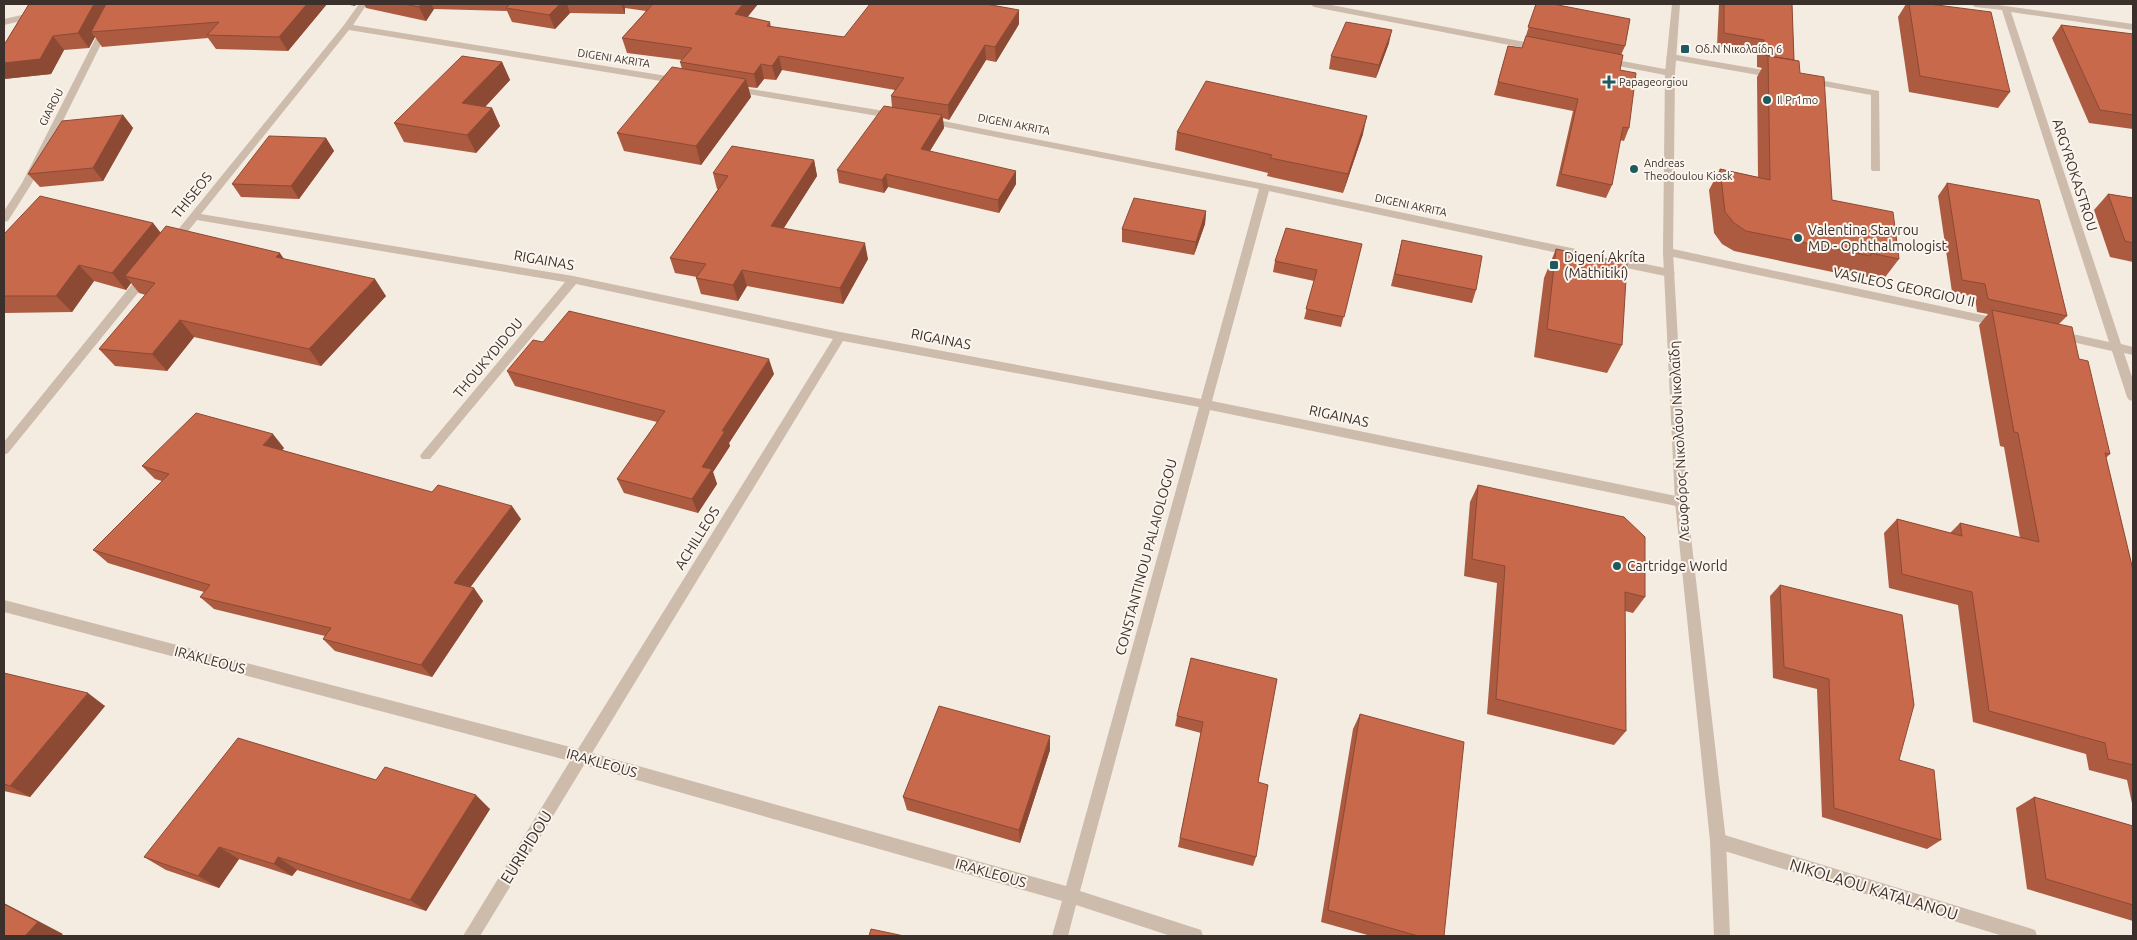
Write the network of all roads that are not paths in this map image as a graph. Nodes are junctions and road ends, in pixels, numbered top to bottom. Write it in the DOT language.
graph roads {
  1 [pos="117,4"];
  2 [pos="363,4"];
  3 [pos="1314,4"];
  4 [pos="1676,4"];
  5 [pos="1975,4"];
  6 [pos="2006,10"];
  7 [pos="43,13"];
  8 [pos="4,22"];
  9 [pos="347,28"];
  10 [pos="2133,28"];
  11 [pos="1555,51"];
  12 [pos="1671,57"];
  13 [pos="1593,58"];
  14 [pos="1670,73"];
  15 [pos="691,83"];
  16 [pos="721,88"];
  17 [pos="1876,169"];
  18 [pos="1265,187"];
  19 [pos="194,216"];
  20 [pos="4,219"];
  21 [pos="1668,252"];
  22 [pos="163,254"];
  23 [pos="1583,255"];
  24 [pos="1602,259"];
  25 [pos="151,269"];
  26 [pos="1670,273"];
  27 [pos="573,280"];
  28 [pos="2010,325"];
  29 [pos="2050,333"];
  30 [pos="840,336"];
  31 [pos="2118,348"];
  32 [pos="2133,352"];
  33 [pos="2133,397"];
  34 [pos="1204,404"];
  35 [pos="4,450"];
  36 [pos="426,456"];
  37 [pos="1681,502"];
  38 [pos="4,606"];
  39 [pos="581,757"];
  40 [pos="1718,841"];
  41 [pos="1069,896"];
  42 [pos="471,936"];
  43 [pos="1060,936"];
  44 [pos="1195,936"];
  45 [pos="1722,936"];
  46 [pos="2029,936"];
  1 -- 20 [label="street, GIAROU"];
  2 -- 9 [label="street, THISEOS"];
  3 -- 11 [label="street"];
  4 -- 12 [label="street, Λεωφόρος Νικολάου Νικολαΐδη"];
  5 -- 6 [label="street"];
  6 -- 10 [label="street"];
  6 -- 31 [label="street, ARGYROKASTROU"];
  7 -- 8 [label="street"];
  9 -- 15 [label="street, DIGENI AKRITA"];
  9 -- 19 [label="street, THISEOS"];
  12 -- 14 [label="street, Λεωφόρος Νικολάου Νικολαΐδη"];
  12 -- 17 [label="street"];
  13 -- 14 [label="street"];
  14 -- 21 [label="street, Λεωφόρος Νικολάου Νικολαΐδη"];
  16 -- 18 [label="street, DIGENI AKRITA"];
  18 -- 23 [label="street, DIGENI AKRITA"];
  18 -- 34 [label="street, CONSTANTINOU PALAIOLOGOU"];
  19 -- 22 [label="street, THISEOS"];
  19 -- 27 [label="street, RIGAINAS"];
  21 -- 26 [label="street, Λεωφόρος Νικολάου Νικολαΐδη"];
  21 -- 28 [label="street, VASILEOS GEORGIOU II"];
  24 -- 26 [label="street"];
  25 -- 35 [label="street"];
  26 -- 37 [label="street, Λεωφόρος Νικολάου Νικολαΐδη"];
  27 -- 30 [label="street, RIGAINAS"];
  27 -- 36 [label="street, THOUKYDIDOU"];
  29 -- 31 [label="street"];
  30 -- 34 [label="street, RIGAINAS"];
  30 -- 39 [label="street, ACHILLEOS"];
  31 -- 32 [label="street"];
  31 -- 33 [label="street, ARGYROKASTROU"];
  34 -- 37 [label="street, RIGAINAS"];
  34 -- 41 [label="street, CONSTANTINOU PALAIOLOGOU"];
  37 -- 40 [label="street, Λεωφόρος Νικολάου Νικολαΐδη"];
  38 -- 39 [label="street, IRAKLEOUS"];
  39 -- 41 [label="street, IRAKLEOUS"];
  39 -- 42 [label="street, EURIPIDOU"];
  40 -- 45 [label="street, Λεωφόρος Νικολάου Νικολαΐδη"];
  40 -- 46 [label="street, NIKOLAOU KATALANOU"];
  41 -- 43 [label="street, CONSTANTINOU PALAIOLOGOU"];
  41 -- 44 [label="street, IRAKLEOUS"];
}
